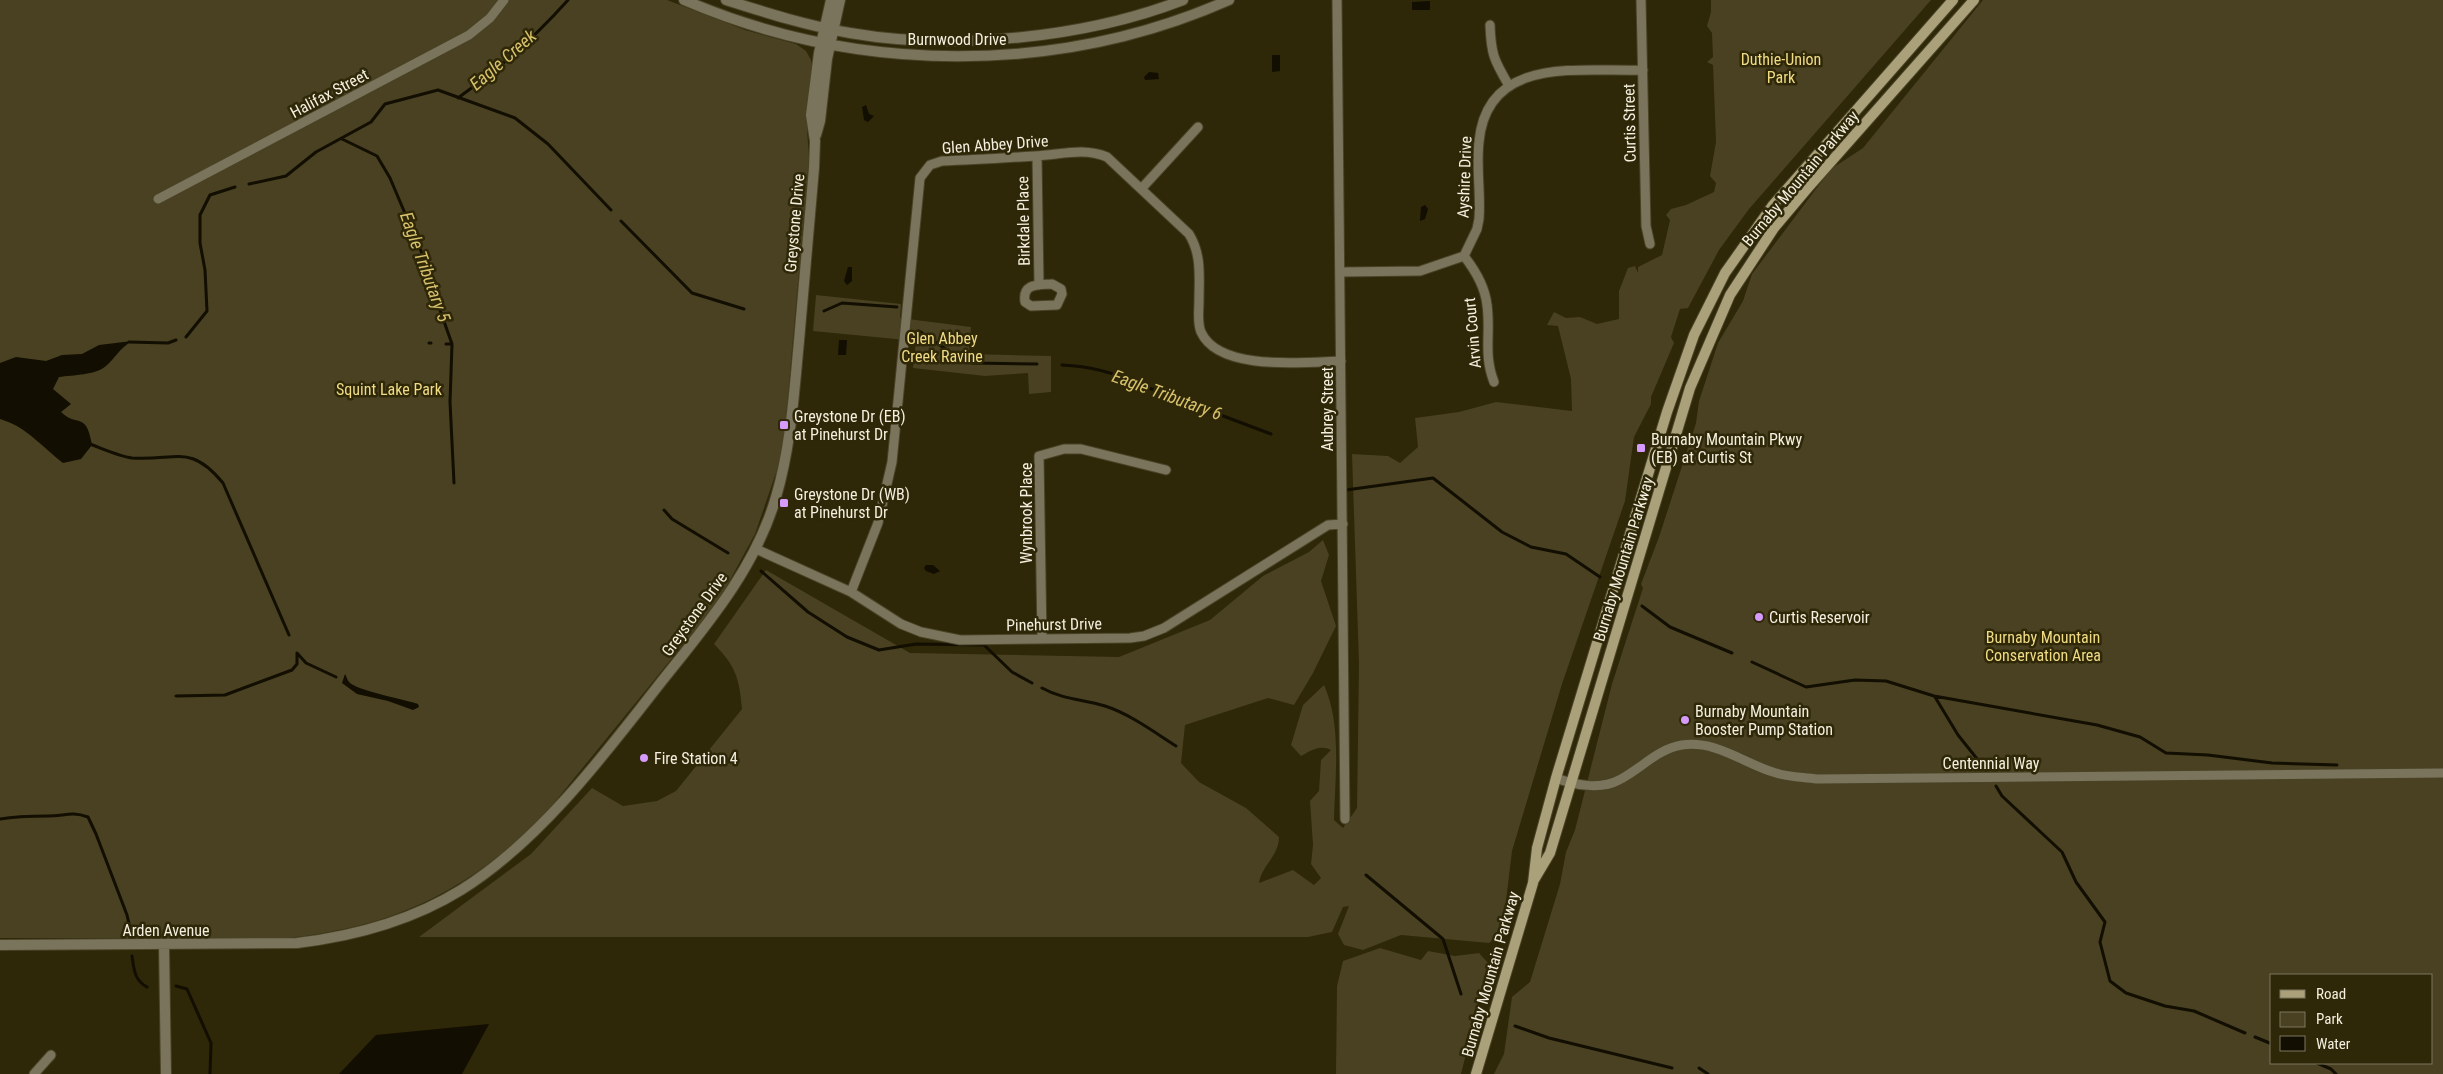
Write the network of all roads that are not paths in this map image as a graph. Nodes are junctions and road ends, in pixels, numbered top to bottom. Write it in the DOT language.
graph roads {
  1 [pos="504,0"];
  2 [pos="684,0"];
  3 [pos="726,0"];
  4 [pos="831,0"];
  5 [pos="840,0"];
  6 [pos="1183,0"];
  7 [pos="1229,0"];
  8 [pos="1337,0"];
  9 [pos="1641,0"];
  10 [pos="1953,0"];
  11 [pos="1974,0"];
  12 [pos="1490,25"];
  13 [pos="829,29"];
  14 [pos="826,45"];
  15 [pos="1643,70"];
  16 [pos="1508,84"];
  17 [pos="1198,127"];
  18 [pos="1037,156"];
  19 [pos="1142,188"];
  20 [pos="158,200"];
  21 [pos="1650,244"];
  22 [pos="1464,256"];
  23 [pos="1340,272"];
  24 [pos="1039,285"];
  25 [pos="1341,360"];
  26 [pos="1494,382"];
  27 [pos="1166,470"];
  28 [pos="1343,524"];
  29 [pos="756,549"];
  30 [pos="851,592"];
  31 [pos="1042,639"];
  32 [pos="2443,773"];
  33 [pos="1556,778"];
  34 [pos="1571,782"];
  35 [pos="1345,819"];
  36 [pos="1533,883"];
  37 [pos="332,939"];
  38 [pos="0,945"];
  39 [pos="164,945"];
  40 [pos="51,1055"];
  41 [pos="34,1074"];
  42 [pos="166,1074"];
  43 [pos="1476,1074"];
  1 -- 20 [label="street, Halifax Street"];
  2 -- 14 [label="street, Burnwood Drive"];
  3 -- 13 [label="street, Burnwood Drive"];
  4 -- 13 [label="street, Greystone Drive"];
  5 -- 13 [label="street, Greystone Drive"];
  6 -- 13 [label="street, Burnwood Drive"];
  7 -- 14 [label="street, Burnwood Drive"];
  8 -- 23 [label="street, Aubrey Street"];
  9 -- 15 [label="street, Curtis Street"];
  10 -- 33 [label="main road, Burnaby Mountain Parkway"];
  11 -- 34 [label="main road, Burnaby Mountain Parkway"];
  12 -- 16 [label="street"];
  13 -- 14 [label="street, Greystone Drive"];
  14 -- 29 [label="street, Greystone Drive"];
  15 -- 16 [label="street"];
  15 -- 21 [label="street, Curtis Street"];
  16 -- 22 [label="street, Ayshire Drive"];
  17 -- 19 [label="street"];
  18 -- 19 [label="street, Glen Abbey Drive"];
  18 -- 24 [label="street, Birkdale Place"];
  18 -- 30 [label="street, Glen Abbey Drive"];
  19 -- 25 [label="street, Glen Abbey Drive"];
  22 -- 23 [label="street"];
  22 -- 26 [label="street, Arvin Court"];
  23 -- 25 [label="street, Aubrey Street"];
  25 -- 28 [label="street, Aubrey Street"];
  27 -- 31 [label="street, Wynbrook Place"];
  28 -- 31 [label="street, Pinehurst Drive"];
  28 -- 35 [label="street, Aubrey Street"];
  29 -- 30 [label="street, Pinehurst Drive"];
  29 -- 37 [label="street, Greystone Drive"];
  30 -- 31 [label="street, Pinehurst Drive"];
  32 -- 34 [label="street, Centennial Way"];
  33 -- 34 [label="street, Centennial Way"];
  33 -- 36 [label="main road, Burnaby Mountain Parkway"];
  34 -- 36 [label="main road, Burnaby Mountain Parkway"];
  36 -- 43 [label="main road, Burnaby Mountain Parkway"];
  37 -- 39 [label="street, Arden Avenue"];
  38 -- 39 [label="street, Arden Avenue"];
  39 -- 42 [label="street"];
  40 -- 41 [label="street"];
}
